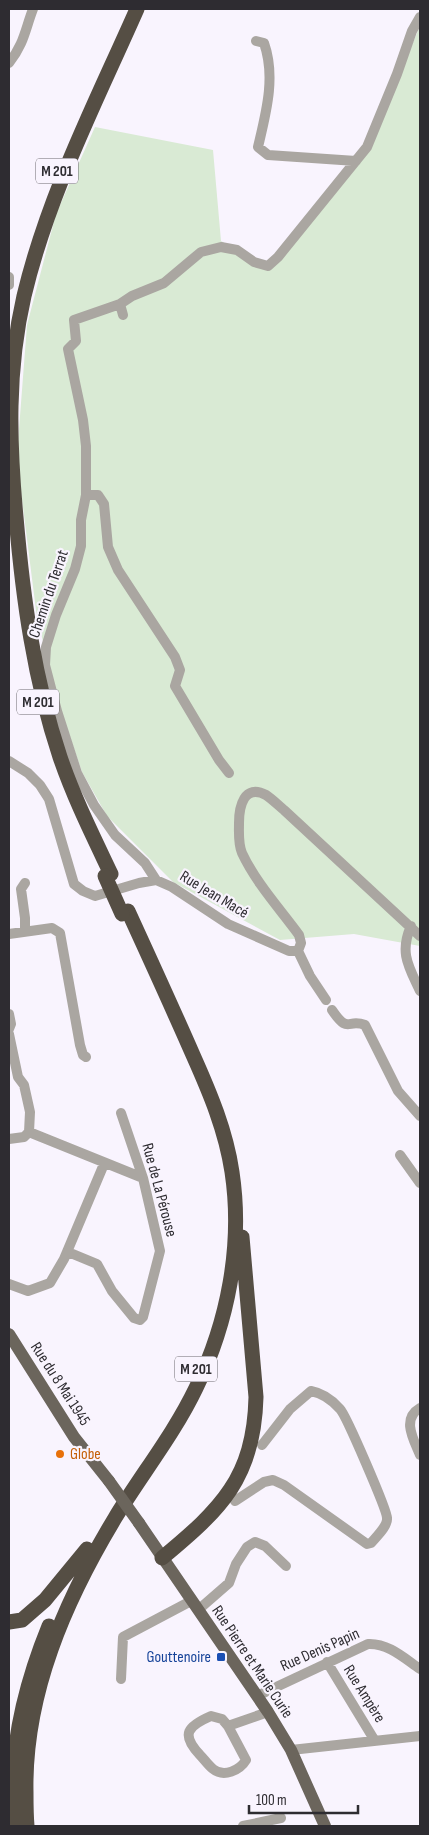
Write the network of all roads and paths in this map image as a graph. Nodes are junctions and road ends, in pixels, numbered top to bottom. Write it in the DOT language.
graph roads {
  1 [pos="33,9"];
  2 [pos="127,9"];
  3 [pos="137,9"];
  4 [pos="420,17"];
  5 [pos="256,41"];
  6 [pos="9,63"];
  7 [pos="356,162"];
  8 [pos="9,277"];
  9 [pos="9,285"];
  10 [pos="120,304"];
  11 [pos="123,315"];
  12 [pos="9,340"];
  13 [pos="86,495"];
  14 [pos="9,518"];
  15 [pos="9,761"];
  16 [pos="229,773"];
  17 [pos="108,875"];
  18 [pos="156,880"];
  19 [pos="25,883"];
  20 [pos="125,912"];
  21 [pos="411,926"];
  22 [pos="25,931"];
  23 [pos="9,934"];
  24 [pos="420,936"];
  25 [pos="298,950"];
  26 [pos="420,992"];
  27 [pos="326,1000"];
  28 [pos="332,1010"];
  29 [pos="9,1014"];
  30 [pos="9,1029"];
  31 [pos="9,1034"];
  32 [pos="86,1057"];
  33 [pos="121,1113"];
  34 [pos="420,1116"];
  35 [pos="30,1132"];
  36 [pos="9,1139"];
  37 [pos="400,1155"];
  38 [pos="104,1164"];
  39 [pos="232,1172"];
  40 [pos="143,1178"];
  41 [pos="420,1182"];
  42 [pos="68,1252"];
  43 [pos="9,1284"];
  44 [pos="9,1334"];
  45 [pos="420,1408"];
  46 [pos="262,1445"];
  47 [pos="420,1455"];
  48 [pos="235,1501"];
  49 [pos="139,1523"];
  50 [pos="87,1549"];
  51 [pos="162,1558"];
  52 [pos="286,1566"];
  53 [pos="194,1605"];
  54 [pos="9,1622"];
  55 [pos="326,1662"];
  56 [pos="420,1669"];
  57 [pos="121,1679"];
  58 [pos="257,1696"];
  59 [pos="268,1712"];
  60 [pos="228,1726"];
  61 [pos="420,1736"];
  62 [pos="375,1741"];
  63 [pos="290,1750"];
  64 [pos="280,1818"];
  65 [pos="14,1826"];
  66 [pos="28,1826"];
  67 [pos="243,1826"];
  68 [pos="325,1826"];
  1 -- 6 [label="street"];
  2 -- 12 [label="highway, M 201"];
  3 -- 17 [label="highway, M 201"];
  4 -- 7 [label="street"];
  5 -- 7 [label="street"];
  7 -- 10 [label="street"];
  8 -- 9 [label="street"];
  10 -- 11 [label="street"];
  10 -- 13 [label="street, Chemin du Terrat"];
  13 -- 16 [label="street"];
  13 -- 18 [label="street, Chemin du Terrat"];
  14 -- 17 [label="highway, M 201"];
  15 -- 18 [label="street, Rue Jean Macé"];
  17 -- 20 [label="highway, M 201, bridge"];
  18 -- 25 [label="street, Rue Jean Macé"];
  19 -- 22 [label="street"];
  20 -- 39 [label="highway, M 201"];
  20 -- 50 [label="highway, M 201"];
  21 -- 24 [label="street"];
  21 -- 25 [label="street, Rue Jean Macé"];
  21 -- 26 [label="street"];
  22 -- 23 [label="street"];
  22 -- 32 [label="street"];
  25 -- 27 [label="street"];
  28 -- 34 [label="street"];
  29 -- 30 [label="street"];
  31 -- 35 [label="street"];
  33 -- 40 [label="street, Rue de La Pérouse"];
  35 -- 36 [label="street"];
  35 -- 38 [label="street"];
  37 -- 41 [label="street"];
  38 -- 40 [label="street"];
  38 -- 42 [label="street"];
  39 -- 51 [label="highway"];
  39 -- 66 [label="highway, M 201"];
  40 -- 42 [label="street, Rue de La Pérouse"];
  42 -- 43 [label="street"];
  44 -- 49 [label="main road, Rue du 8 Mai 1945, bridge"];
  45 -- 47 [label="street"];
  46 -- 48 [label="street"];
  49 -- 51 [label="main road, Rue Pierre et Marie Curie"];
  50 -- 54 [label="highway"];
  50 -- 65 [label="highway, M 201"];
  51 -- 53 [label="main road, Rue Pierre et Marie Curie"];
  52 -- 53 [label="street"];
  53 -- 57 [label="street"];
  53 -- 58 [label="main road, Rue Pierre et Marie Curie"];
  55 -- 56 [label="street, Rue Denis Papin"];
  55 -- 58 [label="street, Rue Denis Papin"];
  55 -- 62 [label="street, Rue Ampère"];
  58 -- 59 [label="main road, Rue Pierre et Marie Curie"];
  59 -- 60 [label="street"];
  59 -- 63 [label="main road, Rue Pierre et Marie Curie"];
  60 -- 60 [label="street"];
  61 -- 62 [label="street"];
  62 -- 63 [label="street"];
  63 -- 68 [label="main road, Rue Pierre et Marie Curie"];
  64 -- 67 [label="street"];
}
